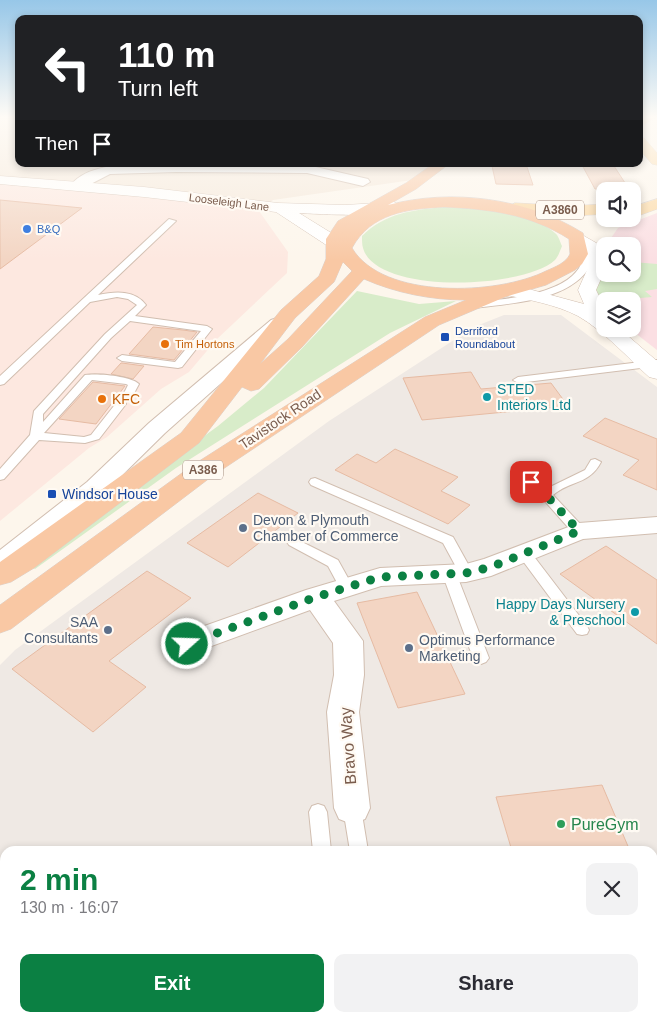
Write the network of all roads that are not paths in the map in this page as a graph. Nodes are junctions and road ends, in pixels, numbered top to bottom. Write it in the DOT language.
graph roads {
  1 [pos="159,167"];
  2 [pos="313,167"];
  3 [pos="438,167"];
  4 [pos="455,167"];
  5 [pos="0,180"];
  6 [pos="363,182"];
  7 [pos="78,185"];
  8 [pos="657,198"];
  9 [pos="641,203"];
  10 [pos="657,204"];
  11 [pos="394,207"];
  12 [pos="509,207"];
  13 [pos="278,208"];
  14 [pos="369,208"];
  15 [pos="596,209"];
  16 [pos="641,210"];
  17 [pos="172,221"];
  18 [pos="596,224"];
  19 [pos="577,237"];
  20 [pos="339,246"];
  21 [pos="362,271"];
  22 [pos="505,291"];
  23 [pos="533,296"];
  24 [pos="88,300"];
  25 [pos="465,307"];
  26 [pos="596,310"];
  27 [pos="288,314"];
  28 [pos="128,319"];
  29 [pos="596,320"];
  30 [pos="618,337"];
  31 [pos="122,358"];
  32 [pos="654,367"];
  33 [pos="518,380"];
  34 [pos="0,382"];
  35 [pos="213,410"];
  36 [pos="157,428"];
  37 [pos="36,436"];
  38 [pos="594,462"];
  39 [pos="0,476"];
  40 [pos="315,482"];
  41 [pos="531,482"];
  42 [pos="546,495"];
  43 [pos="657,524"];
  44 [pos="579,531"];
  45 [pos="294,542"];
  46 [pos="524,553"];
  47 [pos="85,558"];
  48 [pos="0,564"];
  49 [pos="458,573"];
  50 [pos="0,575"];
  51 [pos="346,587"];
  52 [pos="316,597"];
  53 [pos="0,609"];
  54 [pos="0,620"];
  55 [pos="582,630"];
  56 [pos="187,644"];
  57 [pos="481,658"];
  58 [pos="352,808"];
  59 [pos="318,812"];
  60 [pos="321,846"];
  61 [pos="358,846"];
  1 -- 7 [label="street"];
  2 -- 6 [label="street"];
  3 -- 14 [label="highway, A386"];
  4 -- 12 [label="highway"];
  5 -- 7 [label="street, Looseleigh Lane"];
  7 -- 13 [label="street, Looseleigh Lane"];
  8 -- 9 [label="main road"];
  10 -- 16 [label="main road"];
  11 -- 12 [label="highway"];
  11 -- 14 [label="street, Looseleigh Lane"];
  11 -- 20 [label="highway"];
  12 -- 15 [label="main road, A3860"];
  12 -- 19 [label="highway"];
  13 -- 14 [label="street, Looseleigh Lane"];
  13 -- 20 [label="street, Looseleigh Lane"];
  14 -- 20 [label="highway, A386"];
  17 -- 24 [label="lane"];
  18 -- 19 [label="main road, A3860"];
  19 -- 22 [label="highway"];
  19 -- 23 [label="lane"];
  19 -- 26 [label="street"];
  20 -- 21 [label="highway"];
  20 -- 27 [label="highway, A386"];
  21 -- 22 [label="highway"];
  21 -- 35 [label="highway, A386"];
  22 -- 23 [label="street"];
  22 -- 25 [label="highway, Tavistock Road / A386"];
  23 -- 25 [label="lane"];
  23 -- 29 [label="street"];
  24 -- 28 [label="lane"];
  24 -- 34 [label="lane"];
  25 -- 47 [label="highway, Tavistock Road / A386"];
  27 -- 35 [label="highway, A386"];
  27 -- 36 [label="street"];
  28 -- 31 [label="lane"];
  28 -- 37 [label="lane"];
  30 -- 32 [label="street"];
  32 -- 33 [label="lane"];
  35 -- 36 [label="street"];
  35 -- 50 [label="highway, A386"];
  36 -- 48 [label="street"];
  37 -- 37 [label="lane"];
  37 -- 39 [label="lane"];
  38 -- 42 [label="lane"];
  40 -- 49 [label="lane"];
  41 -- 42 [label="lane"];
  42 -- 44 [label="lane"];
  43 -- 44 [label="street"];
  44 -- 46 [label="street"];
  45 -- 51 [label="lane"];
  46 -- 49 [label="street"];
  46 -- 55 [label="lane"];
  47 -- 53 [label="highway, A386"];
  47 -- 54 [label="highway, Tavistock Road / A386"];
  49 -- 51 [label="street"];
  49 -- 57 [label="lane"];
  51 -- 52 [label="street"];
  52 -- 56 [label="street"];
  52 -- 58 [label="street, Bravo Way"];
  58 -- 61 [label="lane, Bravo Way"];
  59 -- 60 [label="lane"];
}
